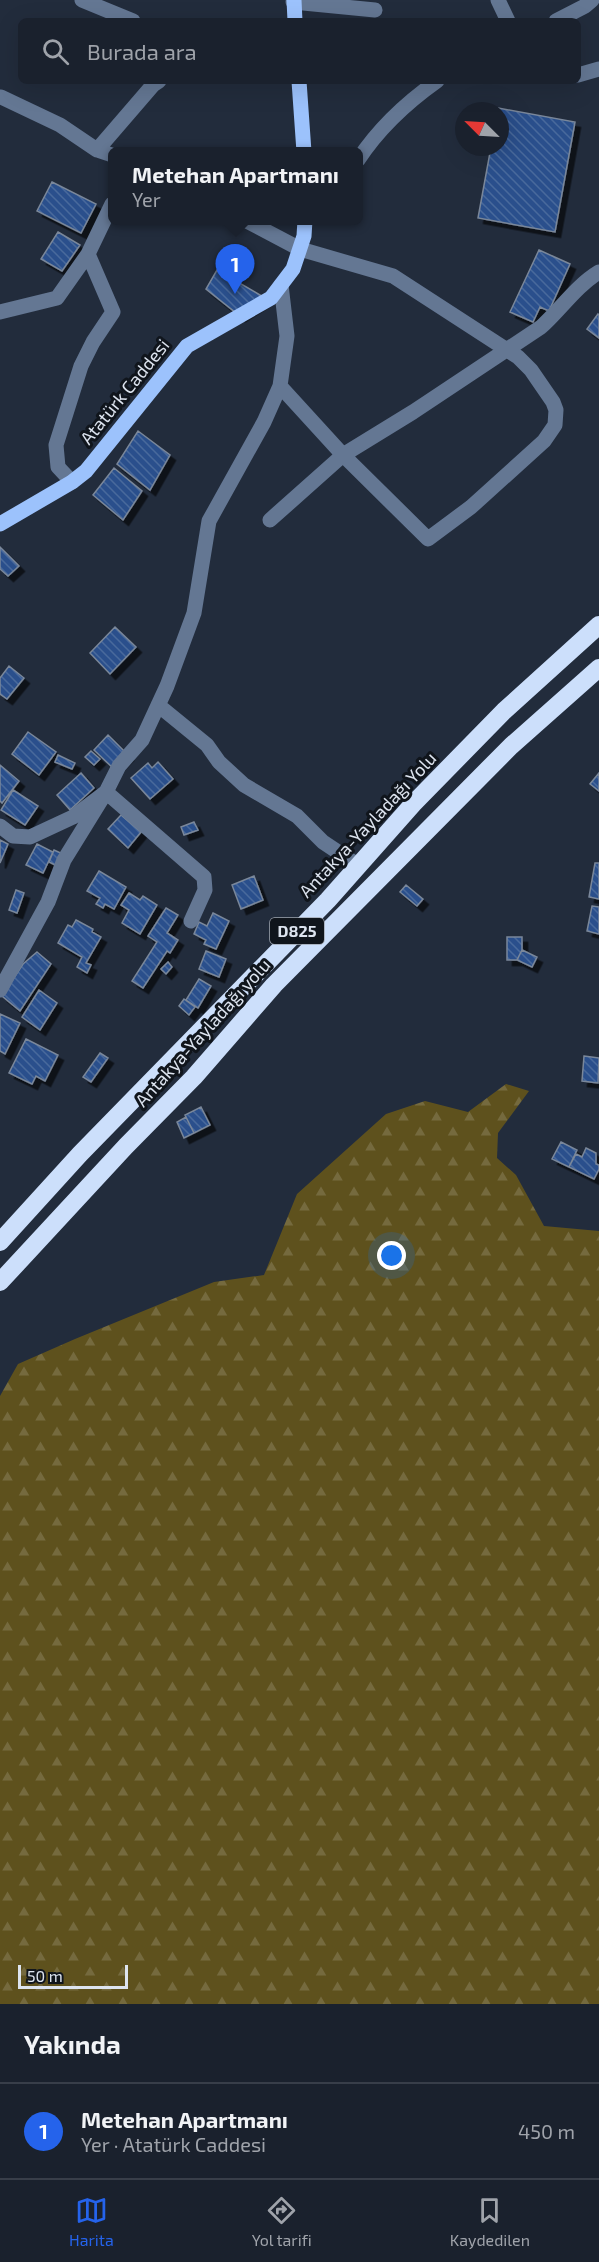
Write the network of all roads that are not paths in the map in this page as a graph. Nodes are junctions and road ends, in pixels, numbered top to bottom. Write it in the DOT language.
graph roads {
  1 [pos="82,0"];
  2 [pos="498,0"];
  3 [pos="294,1"];
  4 [pos="585,2"];
  5 [pos="375,10"];
  6 [pos="126,18"];
  7 [pos="295,18"];
  8 [pos="507,18"];
  9 [pos="561,18"];
  10 [pos="599,69"];
  11 [pos="581,74"];
  12 [pos="154,84"];
  13 [pos="299,84"];
  14 [pos="433,84"];
  15 [pos="1,97"];
  16 [pos="304,147"];
  17 [pos="97,150"];
  18 [pos="363,153"];
  19 [pos="108,154"];
  20 [pos="108,212"];
  21 [pos="254,225"];
  22 [pos="305,225"];
  23 [pos="300,249"];
  24 [pos="88,255"];
  25 [pos="599,272"];
  26 [pos="281,285"];
  27 [pos="0,312"];
  28 [pos="507,349"];
  29 [pos="280,387"];
  30 [pos="343,455"];
  31 [pos="72,482"];
  32 [pos="270,520"];
  33 [pos="0,524"];
  34 [pos="599,625"];
  35 [pos="599,668"];
  36 [pos="158,705"];
  37 [pos="106,792"];
  38 [pos="0,826"];
  39 [pos="359,866"];
  40 [pos="191,921"];
  41 [pos="0,989"];
  42 [pos="0,1242"];
  43 [pos="0,1282"];
  1 -- 6 [label="street"];
  2 -- 8 [label="street"];
  3 -- 5 [label="street"];
  3 -- 7 [label="main road"];
  4 -- 9 [label="street"];
  10 -- 11 [label="street"];
  12 -- 17 [label="street"];
  13 -- 16 [label="main road"];
  14 -- 18 [label="street"];
  15 -- 17 [label="street"];
  17 -- 19 [label="street"];
  20 -- 24 [label="street"];
  21 -- 23 [label="street"];
  22 -- 23 [label="main road, Atatürk Caddesi"];
  23 -- 26 [label="main road, Atatürk Caddesi"];
  23 -- 28 [label="street"];
  24 -- 27 [label="street"];
  24 -- 31 [label="street"];
  25 -- 28 [label="street"];
  26 -- 29 [label="street"];
  26 -- 31 [label="main road, Atatürk Caddesi"];
  28 -- 30 [label="street"];
  28 -- 30 [label="street"];
  29 -- 30 [label="street"];
  29 -- 36 [label="street"];
  30 -- 32 [label="street"];
  31 -- 33 [label="main road, Atatürk Caddesi"];
  34 -- 39 [label="highway, Antakya-Yayladağı Yolu / D825"];
  35 -- 43 [label="highway, Antakya-Yayladağı yolu / D825"];
  36 -- 37 [label="street"];
  36 -- 39 [label="street"];
  37 -- 38 [label="street"];
  37 -- 40 [label="street"];
  37 -- 41 [label="street"];
  39 -- 42 [label="highway, Antakya-Yayladağı Yolu / D825"];
}
